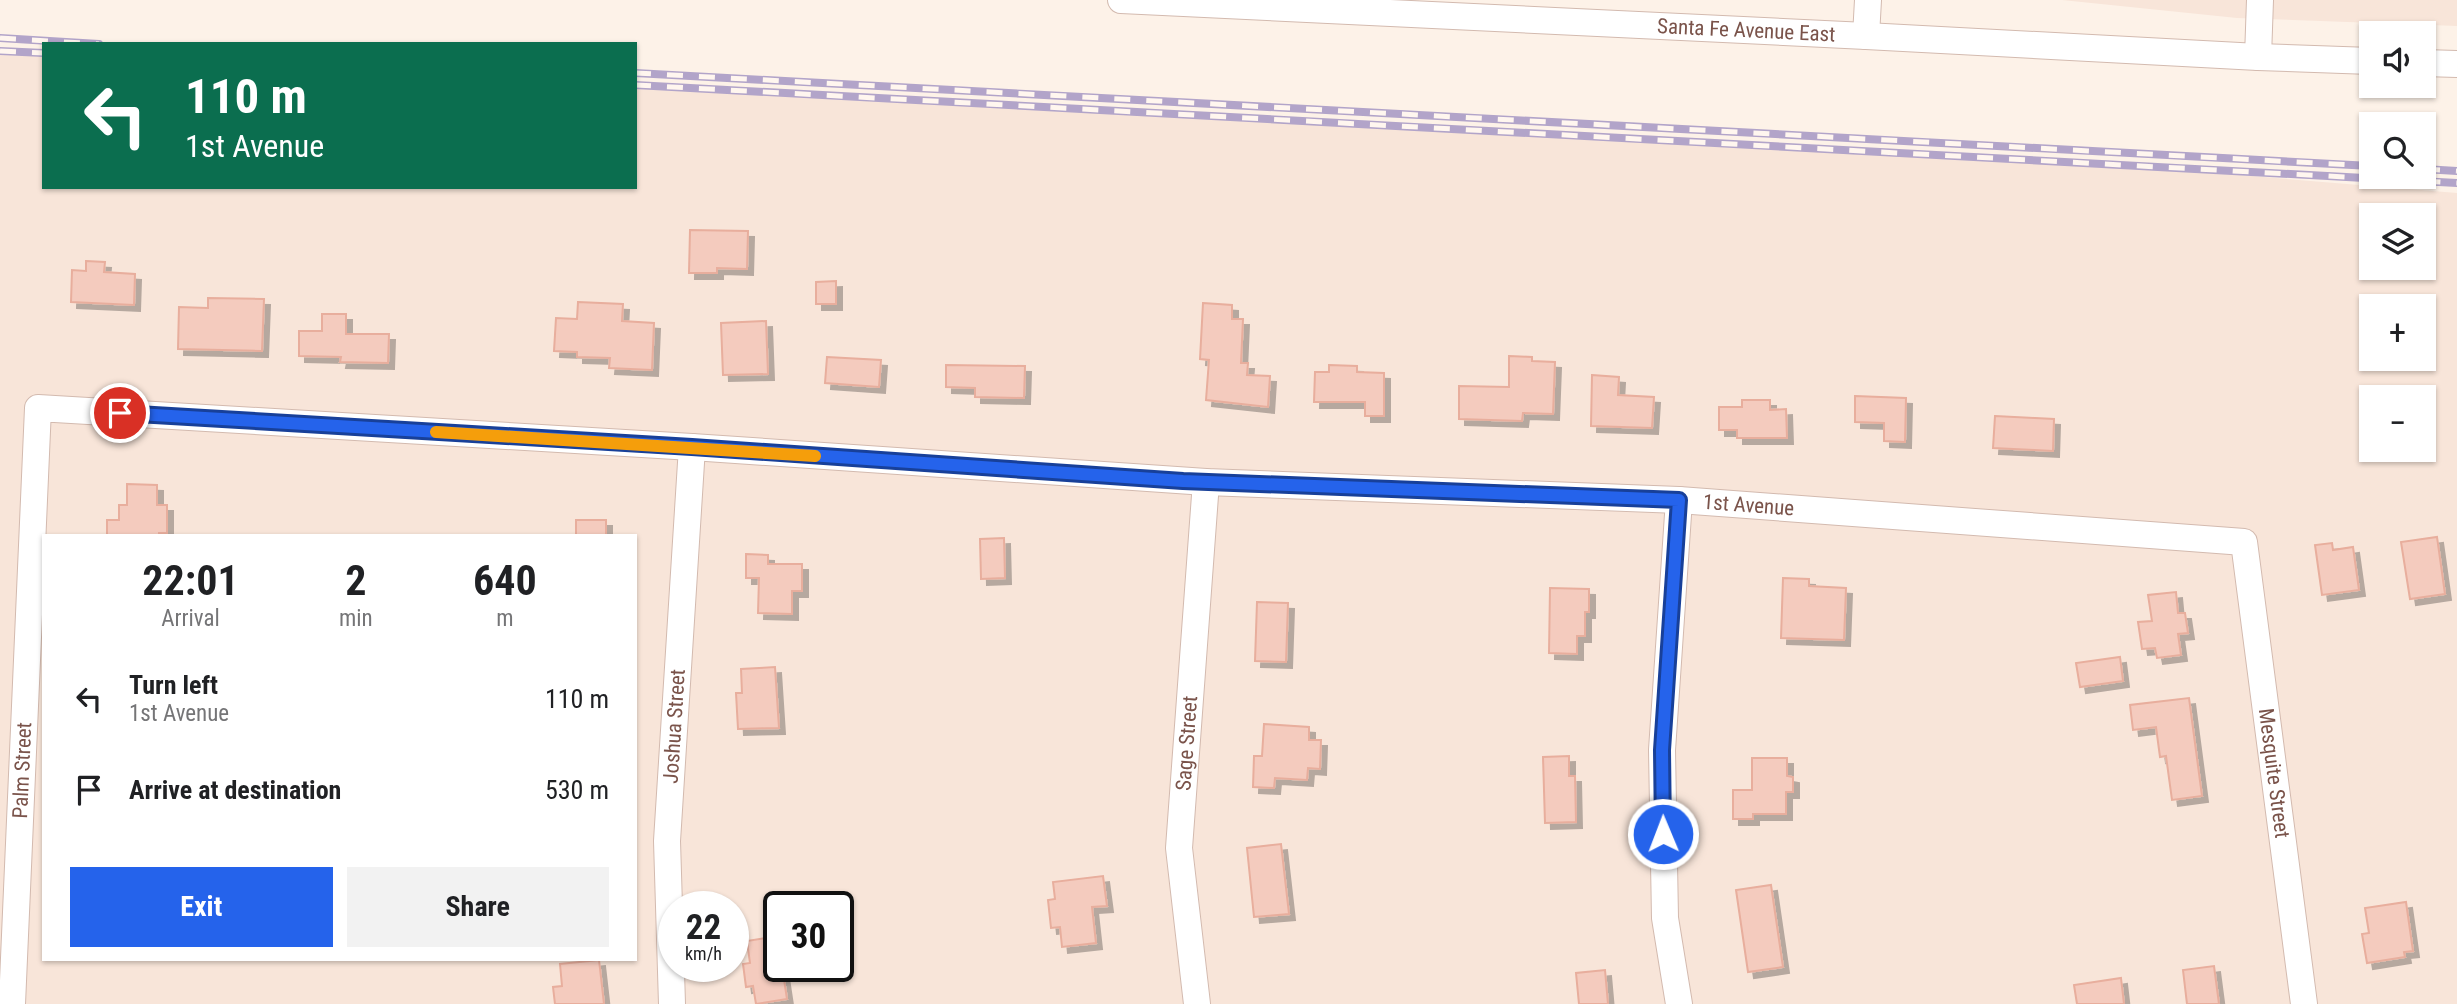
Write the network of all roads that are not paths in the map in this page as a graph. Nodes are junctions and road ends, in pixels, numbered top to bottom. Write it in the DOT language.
graph roads {
  1 [pos="1121,0"];
  2 [pos="1868,0"];
  3 [pos="2260,0"];
  4 [pos="1476,9"];
  5 [pos="1867,36"];
  6 [pos="2258,57"];
  7 [pos="2359,61"];
  8 [pos="2436,63"];
  9 [pos="2457,64"];
  10 [pos="38,408"];
  11 [pos="692,447"];
  12 [pos="1206,482"];
  13 [pos="1679,500"];
  14 [pos="2244,542"];
  15 [pos="12,1004"];
  16 [pos="672,1004"];
  17 [pos="1197,1004"];
  18 [pos="1679,1004"];
  19 [pos="2304,1004"];
  1 -- 4 [label="street, Santa Fe Avenue East"];
  2 -- 5 [label="street"];
  3 -- 6 [label="street"];
  4 -- 5 [label="street, Santa Fe Avenue East"];
  5 -- 6 [label="street, Santa Fe Avenue East"];
  6 -- 7 [label="street, Santa Fe Avenue East"];
  8 -- 9 [label="street"];
  10 -- 11 [label="street, 1st Avenue"];
  10 -- 15 [label="street, Palm Street"];
  11 -- 12 [label="street, 1st Avenue"];
  11 -- 16 [label="street, Joshua Street"];
  12 -- 13 [label="street, 1st Avenue"];
  12 -- 17 [label="street, Sage Street"];
  13 -- 14 [label="street, 1st Avenue"];
  13 -- 18 [label="street"];
  14 -- 19 [label="street, Mesquite Street"];
}
